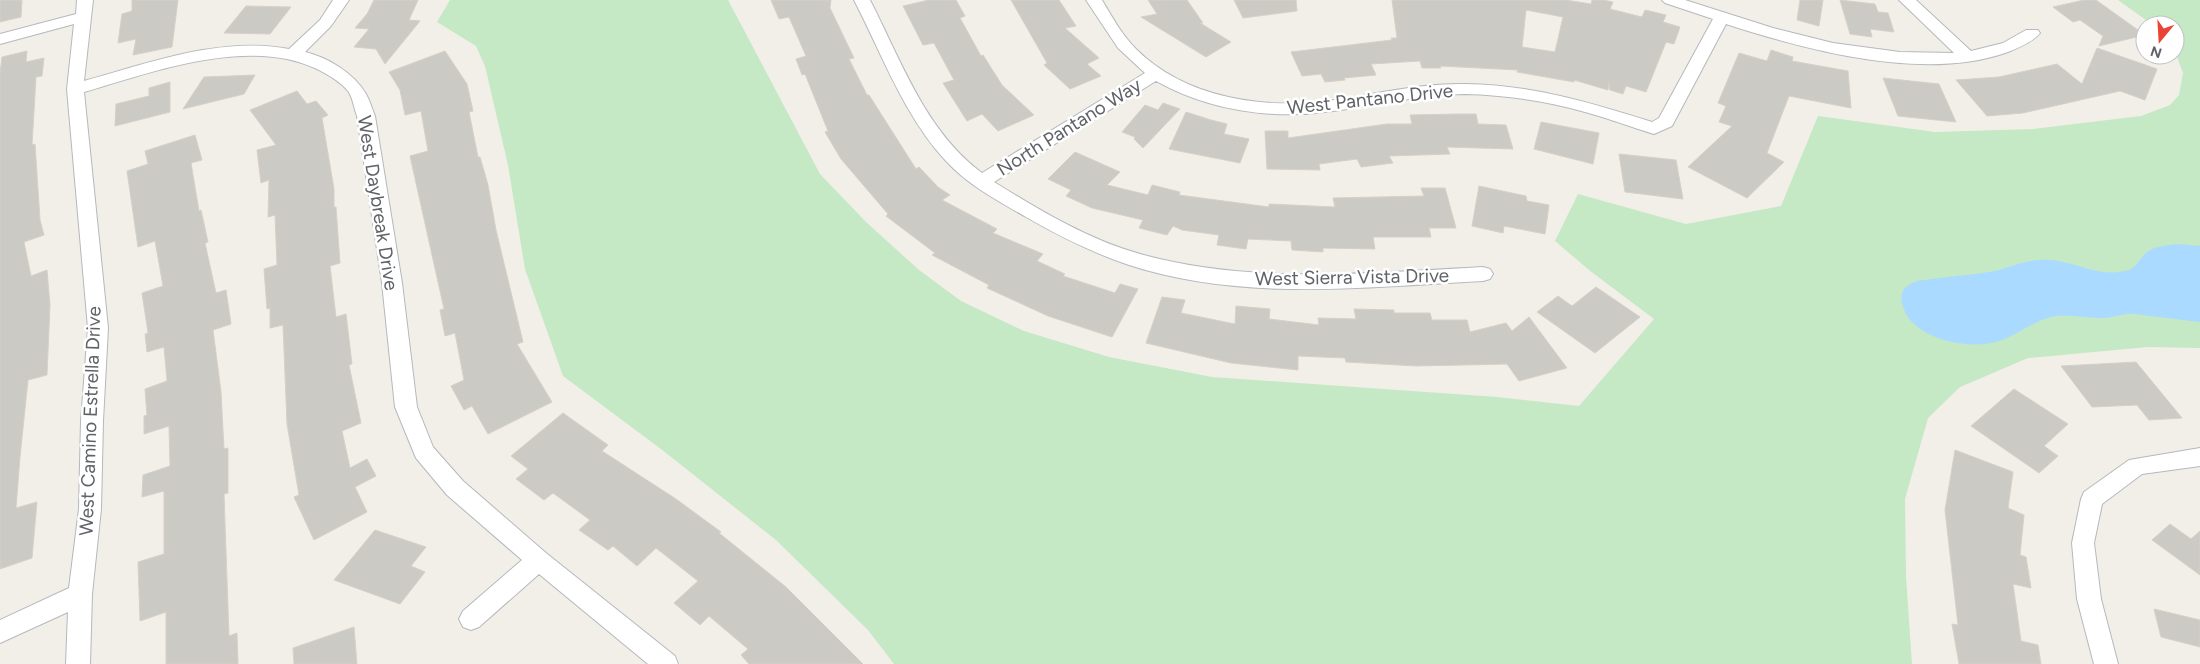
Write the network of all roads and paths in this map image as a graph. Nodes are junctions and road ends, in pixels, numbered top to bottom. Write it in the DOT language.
graph roads {
  1 [pos="341,0"];
  2 [pos="862,0"];
  3 [pos="1094,0"];
  4 [pos="1670,0"];
  5 [pos="1907,0"];
  6 [pos="84,8"];
  7 [pos="1722,16"];
  8 [pos="2032,33"];
  9 [pos="0,39"];
  10 [pos="293,54"];
  11 [pos="1970,58"];
  12 [pos="1157,73"];
  13 [pos="75,89"];
  14 [pos="982,181"];
  15 [pos="1483,274"];
  16 [pos="2200,457"];
  17 [pos="538,560"];
  18 [pos="80,594"];
  19 [pos="471,619"];
  20 [pos="0,632"];
  21 [pos="78,664"];
  22 [pos="666,664"];
  23 [pos="2106,664"];
  1 -- 10 [label="street"];
  2 -- 14 [label="street, West Sierra Vista Drive"];
  3 -- 12 [label="street, West Pantano Drive"];
  4 -- 7 [label="street"];
  5 -- 11 [label="street"];
  6 -- 9 [label="street"];
  6 -- 13 [label="street, West Camino Estrella Drive"];
  7 -- 11 [label="street"];
  7 -- 12 [label="street, West Pantano Drive"];
  8 -- 11 [label="street"];
  10 -- 13 [label="street, West Daybreak Drive"];
  10 -- 17 [label="street, West Daybreak Drive"];
  12 -- 14 [label="street, North Pantano Way"];
  13 -- 18 [label="street, West Camino Estrella Drive"];
  14 -- 15 [label="street, West Sierra Vista Drive"];
  16 -- 23 [label="street"];
  17 -- 19 [label="street"];
  17 -- 22 [label="street, West Daybreak Drive"];
  18 -- 20 [label="street"];
  18 -- 21 [label="street, West Camino Estrella Drive"];
}
